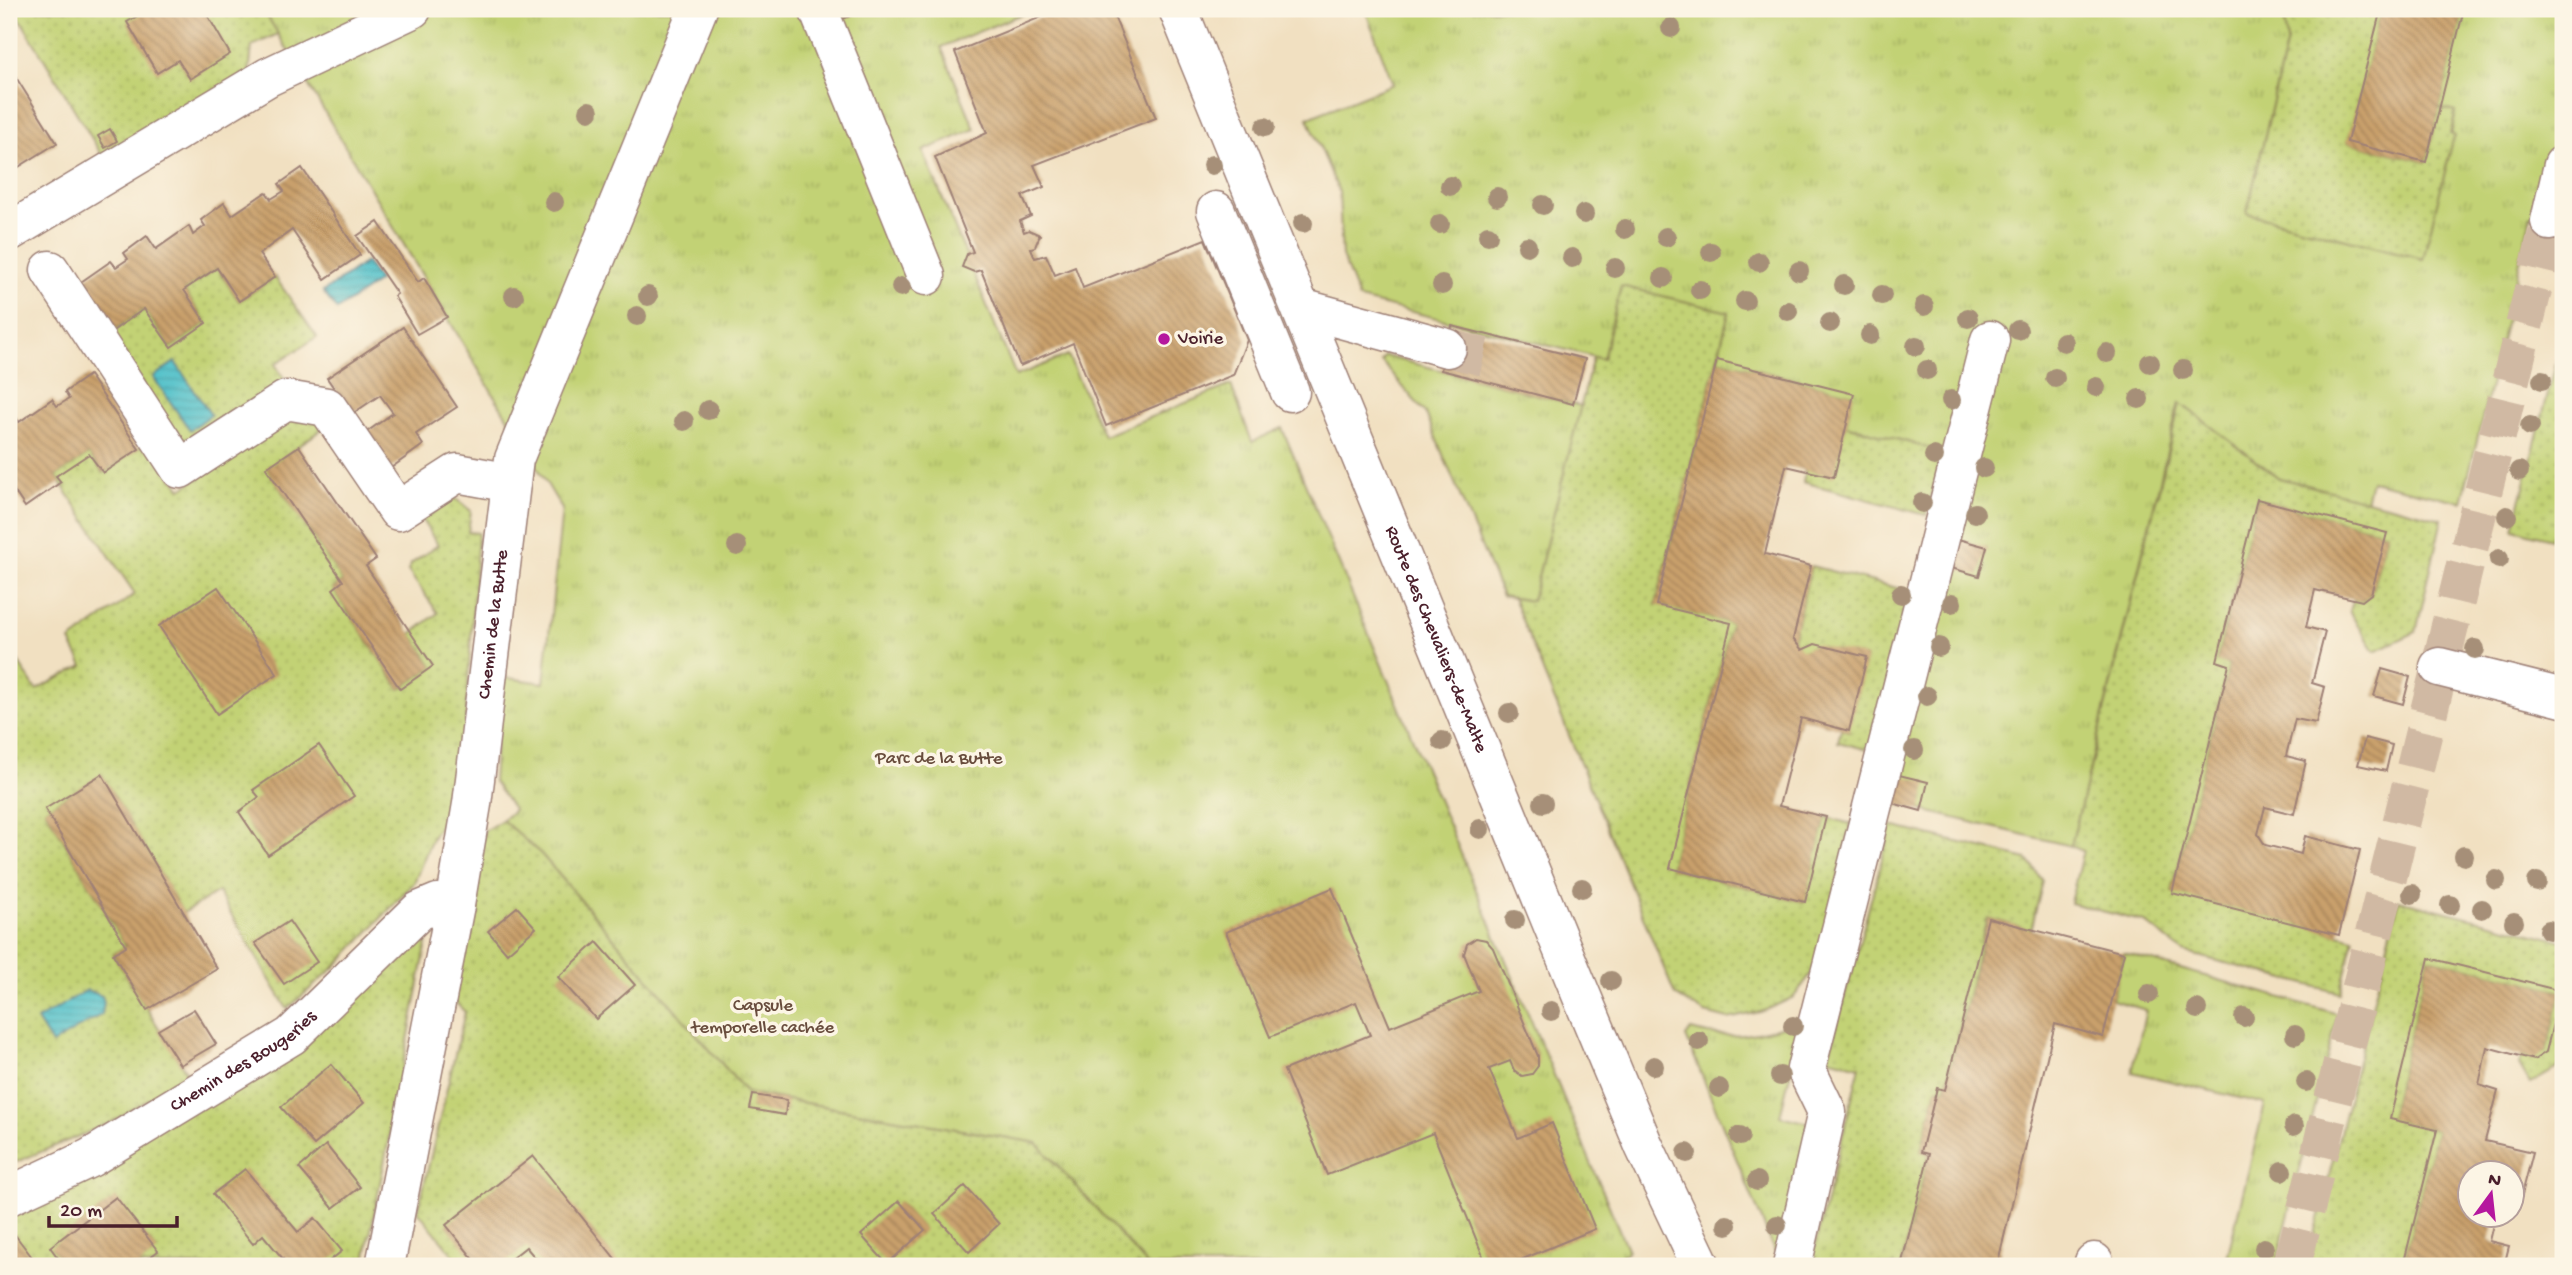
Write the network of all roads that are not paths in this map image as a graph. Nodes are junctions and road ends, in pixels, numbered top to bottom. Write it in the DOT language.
graph roads {
  1 [pos="412,9"];
  2 [pos="698,9"];
  3 [pos="818,9"];
  4 [pos="1178,9"];
  5 [pos="2563,165"];
  6 [pos="1255,195"];
  7 [pos="2550,220"];
  8 [pos="9,232"];
  9 [pos="50,270"];
  10 [pos="926,276"];
  11 [pos="1301,308"];
  12 [pos="1990,340"];
  13 [pos="1447,348"];
  14 [pos="1290,392"];
  15 [pos="511,483"];
  16 [pos="2439,667"];
  17 [pos="2563,698"];
  18 [pos="455,905"];
  19 [pos="9,1196"];
  20 [pos="385,1266"];
  21 [pos="1701,1266"];
  22 [pos="1792,1266"];
  1 -- 8 [label="street"];
  2 -- 15 [label="street, Chemin de la Butte"];
  3 -- 10 [label="street"];
  4 -- 6 [label="street, Route des Chevaliers-de-Malte"];
  5 -- 7 [label="street"];
  6 -- 11 [label="street, Route des Chevaliers-de-Malte"];
  6 -- 14 [label="street"];
  9 -- 15 [label="street"];
  11 -- 13 [label="street"];
  11 -- 21 [label="street, Route des Chevaliers-de-Malte"];
  12 -- 22 [label="street"];
  15 -- 18 [label="street, Chemin de la Butte"];
  16 -- 17 [label="street"];
  18 -- 19 [label="street, Chemin des Bougeries"];
  18 -- 20 [label="street, Chemin de la Butte"];
}
